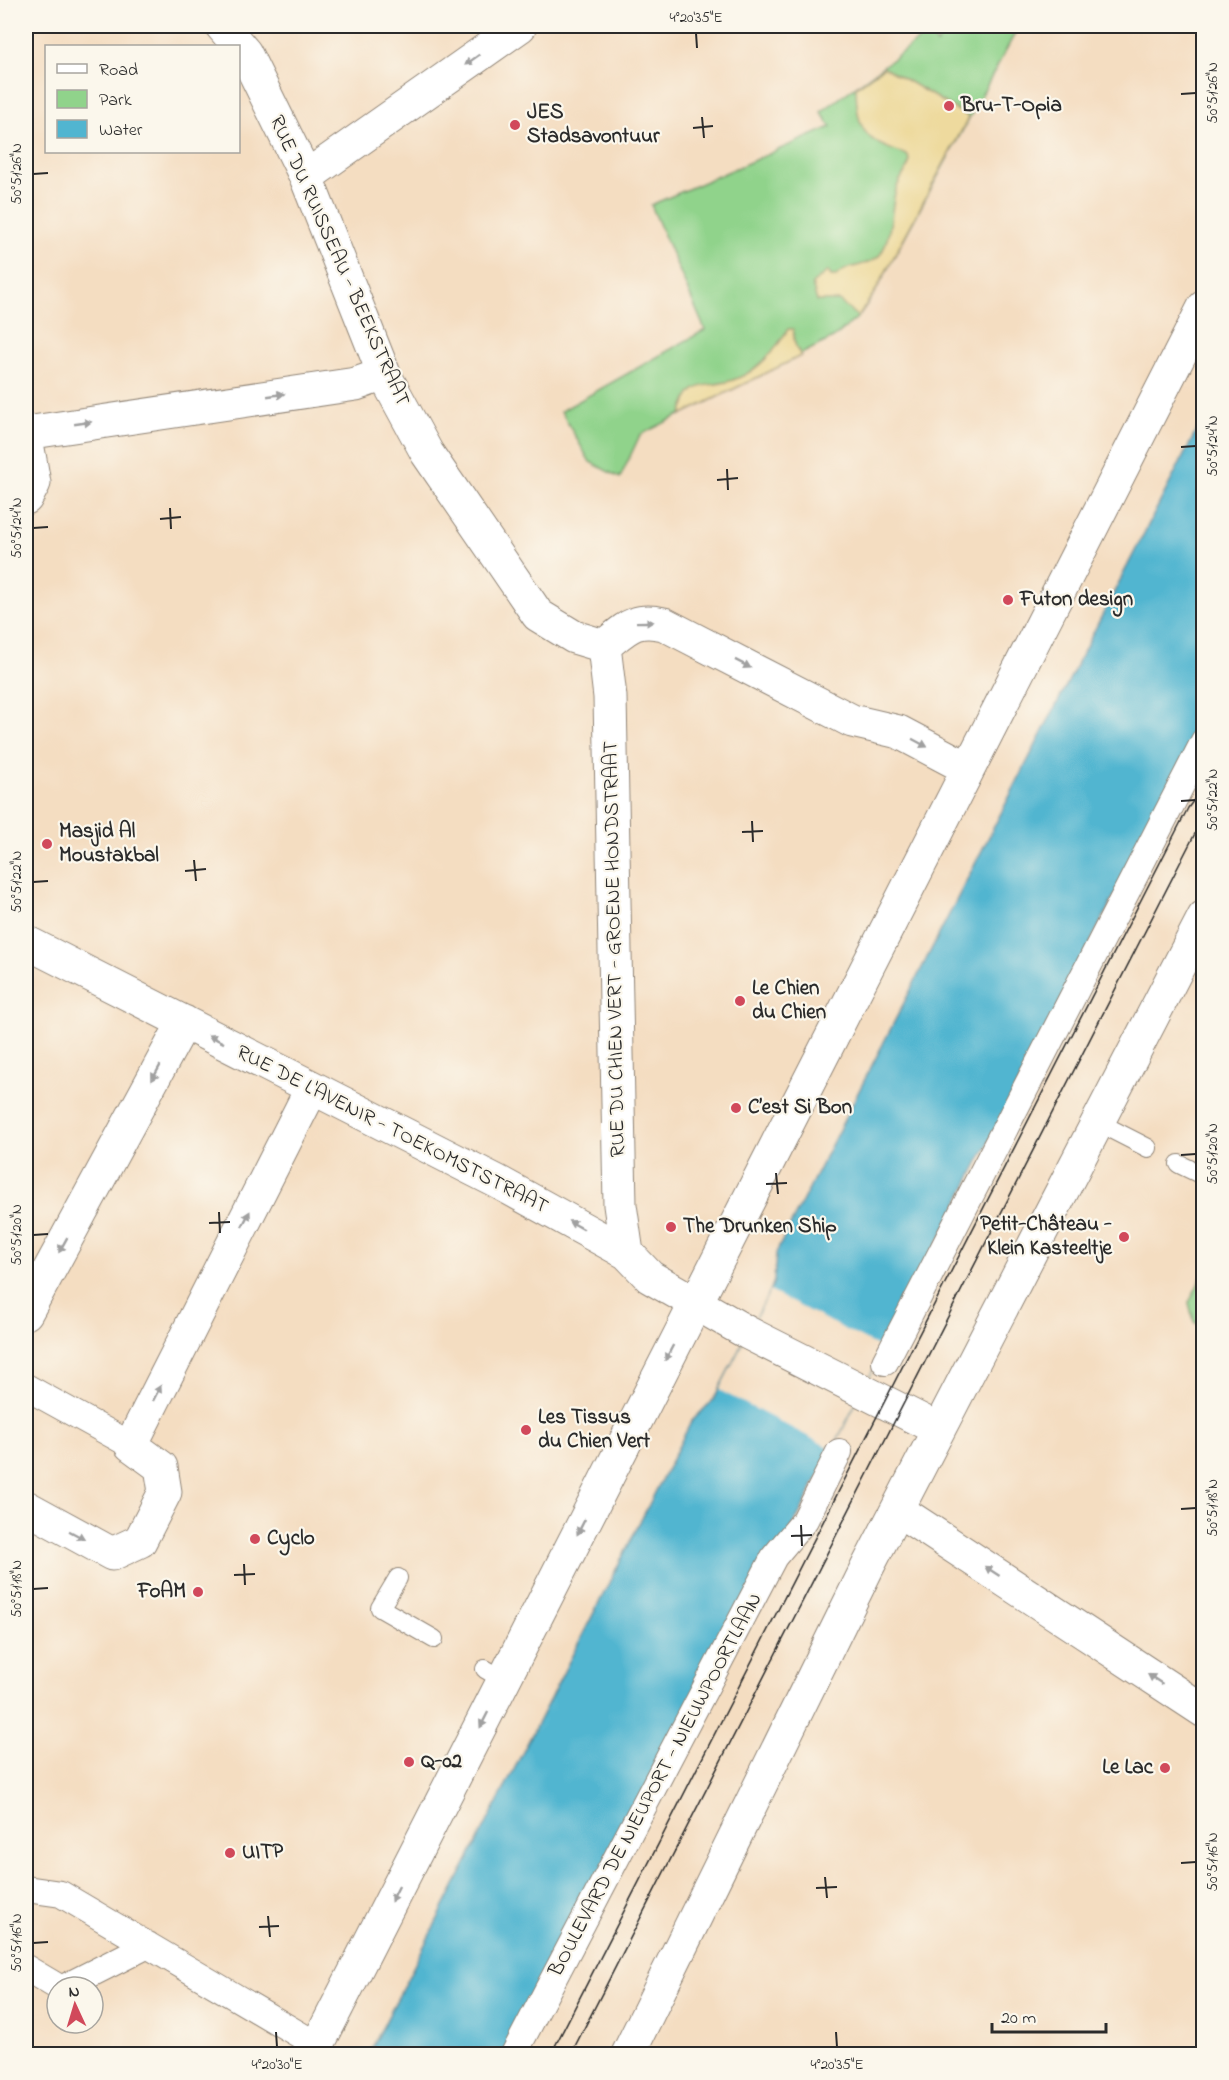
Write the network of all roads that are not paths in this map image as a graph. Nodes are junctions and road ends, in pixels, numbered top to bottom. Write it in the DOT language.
graph roads {
  1 [pos="222,26"];
  2 [pos="520,26"];
  3 [pos="237,45"];
  4 [pos="240,48"];
  5 [pos="306,177"];
  6 [pos="1203,307"];
  7 [pos="384,374"];
  8 [pos="26,435"];
  9 [pos="26,498"];
  10 [pos="604,646"];
  11 [pos="1203,741"];
  12 [pos="967,768"];
  13 [pos="1203,917"];
  14 [pos="26,942"];
  15 [pos="184,1022"];
  16 [pos="312,1088"];
  17 [pos="1097,1122"];
  18 [pos="1148,1148"];
  19 [pos="1179,1164"];
  20 [pos="1203,1176"];
  21 [pos="627,1253"];
  22 [pos="696,1301"];
  23 [pos="26,1313"];
  24 [pos="885,1362"];
  25 [pos="26,1387"];
  26 [pos="938,1429"];
  27 [pos="131,1445"];
  28 [pos="839,1452"];
  29 [pos="26,1507"];
  30 [pos="898,1510"];
  31 [pos="398,1578"];
  32 [pos="434,1639"];
  33 [pos="1203,1711"];
  34 [pos="26,1889"];
  35 [pos="148,1945"];
  36 [pos="26,1968"];
  37 [pos="78,1975"];
  38 [pos="45,1979"];
  39 [pos="309,2046"];
  40 [pos="514,2055"];
  41 [pos="628,2055"];
  1 -- 3 [label="street, RUE DU RUISSEAU - BEEKSTRAAT"];
  2 -- 5 [label="street, one-way"];
  4 -- 5 [label="street, RUE DU RUISSEAU - BEEKSTRAAT"];
  5 -- 7 [label="street, RUE DU RUISSEAU - BEEKSTRAAT"];
  6 -- 12 [label="street"];
  8 -- 7 [label="street, one-way"];
  7 -- 10 [label="street, RUE DU RUISSEAU - BEEKSTRAAT"];
  8 -- 9 [label="street"];
  10 -- 12 [label="street, one-way"];
  10 -- 21 [label="street, RUE DU CHIEN VERT - GROENE HONDSTRAAT"];
  11 -- 24 [label="street"];
  12 -- 22 [label="street"];
  13 -- 17 [label="street"];
  14 -- 15 [label="street, RUE DE L'AVENIR - TOEKOMSTSTRAAT"];
  16 -- 15 [label="street, RUE DE L'AVENIR - TOEKOMSTSTRAAT, one-way"];
  15 -- 23 [label="street, one-way"];
  21 -- 16 [label="street, RUE DE L'AVENIR - TOEKOMSTSTRAAT, one-way"];
  27 -- 16 [label="street, one-way"];
  17 -- 18 [label="lane"];
  17 -- 26 [label="street"];
  19 -- 20 [label="lane"];
  21 -- 22 [label="street, RUE DE L'AVENIR - TOEKOMSTSTRAAT"];
  22 -- 26 [label="street, RUE DE L'AVENIR - TOEKOMSTSTRAAT"];
  22 -- 39 [label="street, one-way"];
  25 -- 27 [label="street"];
  26 -- 30 [label="street"];
  29 -- 27 [label="street, one-way"];
  28 -- 40 [label="street, BOULEVARD DE NIEUPORT - NIEUWPOORTLAAN"];
  33 -- 30 [label="street, one-way"];
  30 -- 41 [label="street"];
  31 -- 32 [label="lane"];
  34 -- 35 [label="street"];
  35 -- 37 [label="street"];
  35 -- 39 [label="street"];
  36 -- 38 [label="street"];
}
